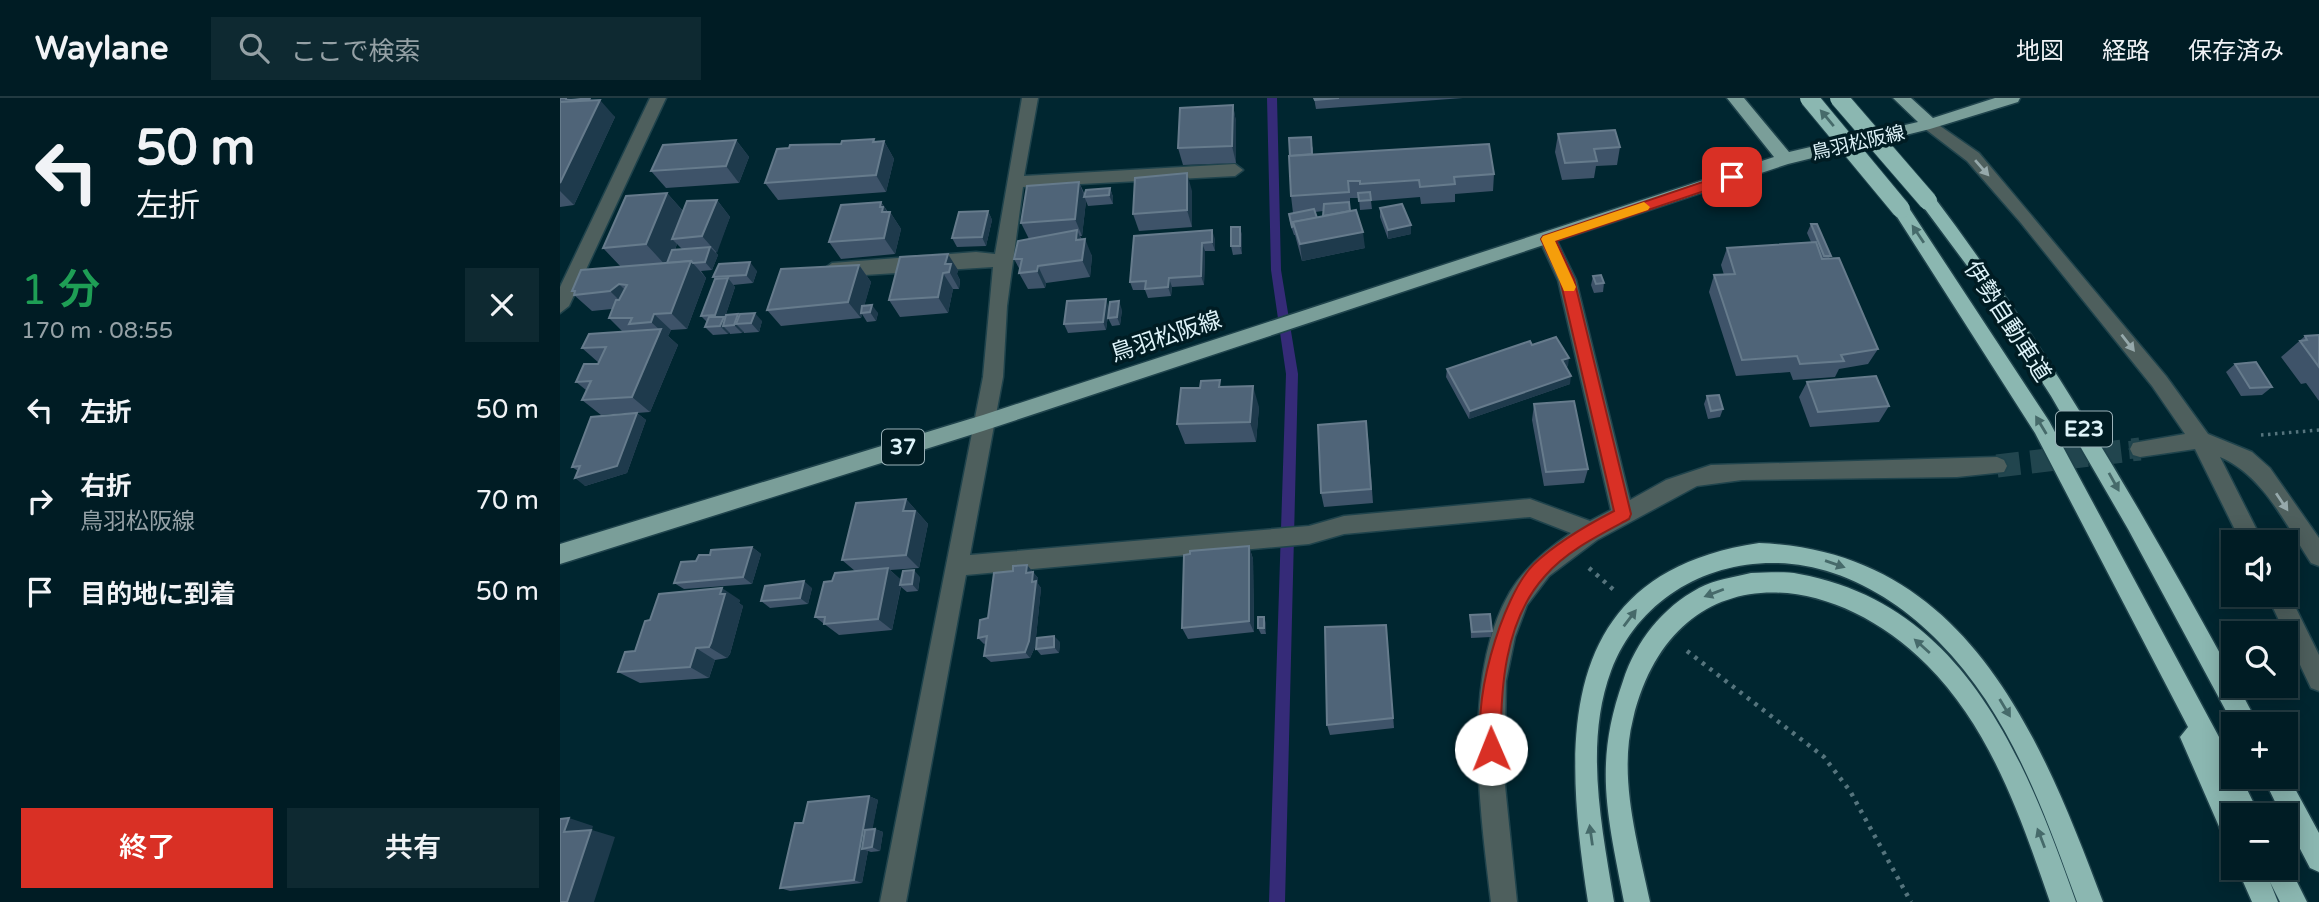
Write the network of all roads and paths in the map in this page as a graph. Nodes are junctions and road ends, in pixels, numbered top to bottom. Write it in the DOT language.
graph roads {
  1 [pos="658,98"];
  2 [pos="1030,98"];
  3 [pos="1735,98"];
  4 [pos="1809,98"];
  5 [pos="1839,98"];
  6 [pos="1901,98"];
  7 [pos="2012,98"];
  8 [pos="1930,124"];
  9 [pos="1785,159"];
  10 [pos="1235,170"];
  11 [pos="1015,182"];
  12 [pos="1548,239"];
  13 [pos="1001,261"];
  14 [pos="826,271"];
  15 [pos="560,306"];
  16 [pos="983,423"];
  17 [pos="2201,440"];
  18 [pos="2140,449"];
  19 [pos="1997,466"];
  20 [pos="1623,514"];
  21 [pos="2246,530"];
  22 [pos="1591,531"];
  23 [pos="560,554"];
  24 [pos="2319,556"];
  25 [pos="958,566"];
  26 [pos="2120,571"];
  27 [pos="2284,607"];
  28 [pos="1678,644"];
  29 [pos="2319,680"];
  30 [pos="2242,712"];
  31 [pos="2281,789"];
  32 [pos="2293,789"];
  33 [pos="2222,803"];
  34 [pos="2241,803"];
  35 [pos="2319,830"];
  36 [pos="2319,859"];
  37 [pos="2255,880"];
  38 [pos="2282,880"];
  39 [pos="892,902"];
  40 [pos="1504,902"];
  41 [pos="1601,902"];
  42 [pos="1637,902"];
  43 [pos="1911,902"];
  44 [pos="2063,902"];
  45 [pos="2090,902"];
  46 [pos="2265,902"];
  47 [pos="2294,902"];
  1 -- 15 [label="street"];
  2 -- 11 [label="street"];
  3 -- 9 [label="main road, 鳥羽松阪線"];
  26 -- 4 [label="highway, 伊勢自動車道 / E23, one-way, bridge"];
  5 -- 30 [label="highway, 伊勢自動車道 / E23, one-way, bridge"];
  6 -- 8 [label="main road, 鳥羽松阪線"];
  7 -- 8 [label="main road, 鳥羽松阪線 / 37"];
  8 -- 9 [label="main road, 鳥羽松阪線 / 37"];
  8 -- 17 [label="street, one-way"];
  9 -- 12 [label="main road, 鳥羽松阪線 / 37"];
  10 -- 11 [label="street"];
  11 -- 13 [label="street"];
  12 -- 16 [label="main road, 鳥羽松阪線 / 37"];
  12 -- 20 [label="street"];
  13 -- 14 [label="street"];
  13 -- 16 [label="street"];
  16 -- 23 [label="main road, 鳥羽松阪線 / 37"];
  16 -- 25 [label="street"];
  17 -- 18 [label="street"];
  17 -- 21 [label="street"];
  17 -- 24 [label="street, one-way"];
  19 -- 20 [label="street"];
  20 -- 22 [label="street"];
  22 -- 25 [label="street"];
  22 -- 40 [label="street"];
  25 -- 39 [label="street"];
  26 -- 33 [label="highway, E23"];
  26 -- 34 [label="highway, 伊勢自動車道 / E23"];
  27 -- 29 [label="street"];
  28 -- 43 [label="path"];
  31 -- 36 [label="highway"];
  32 -- 35 [label="highway"];
  37 -- 46 [label="highway"];
  38 -- 47 [label="highway"];
  41 -- 45 [label="highway, one-way"];
  44 -- 42 [label="highway, one-way"];
}
